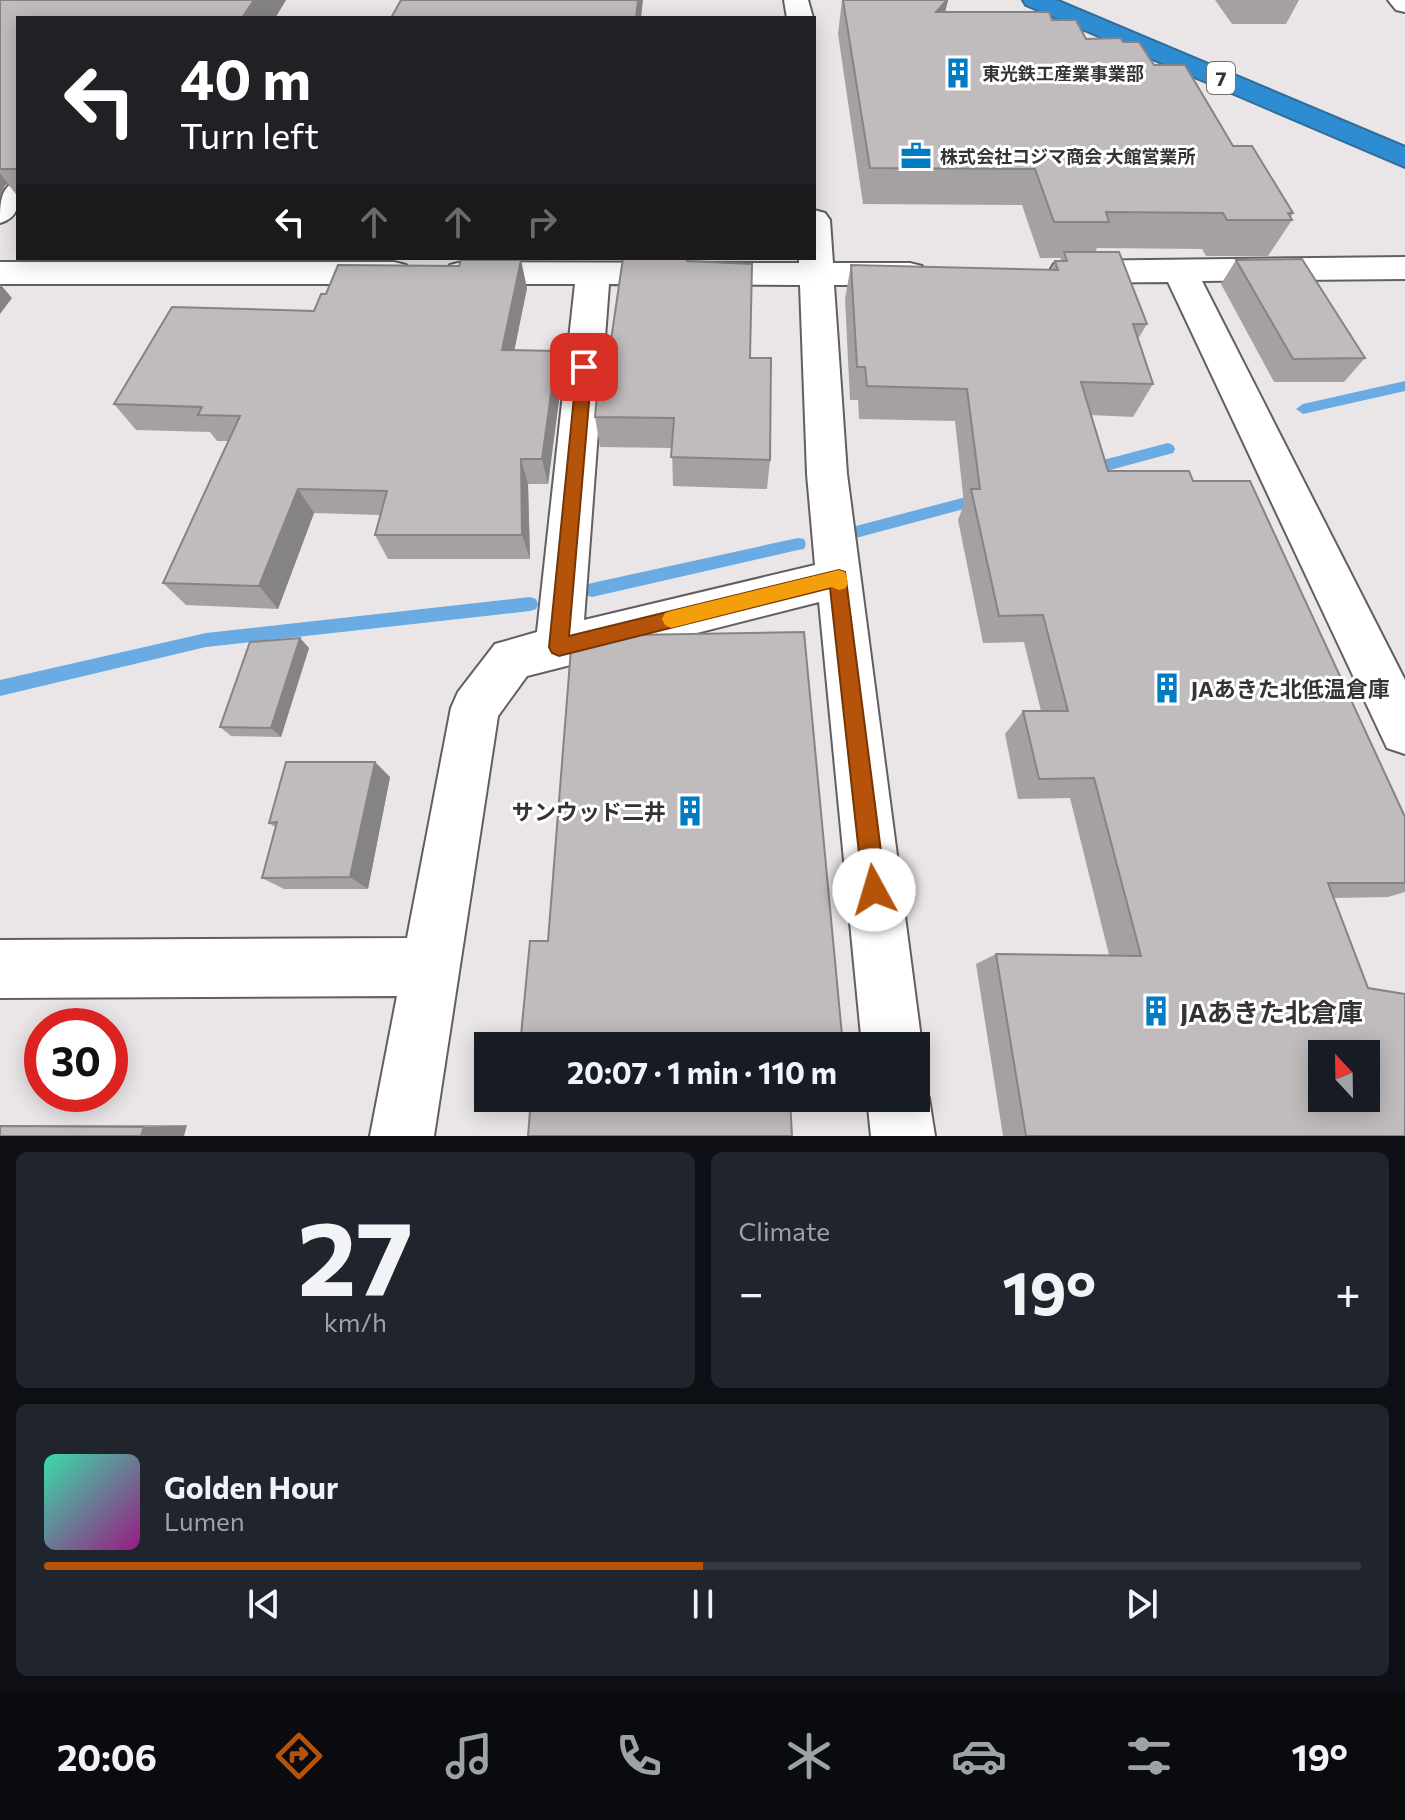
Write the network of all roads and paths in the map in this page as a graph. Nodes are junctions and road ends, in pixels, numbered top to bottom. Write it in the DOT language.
graph roads {
  1 [pos="1035,0"];
  2 [pos="1400,0"];
  3 [pos="1405,5"];
  4 [pos="1405,158"];
  5 [pos="16,193"];
  6 [pos="0,213"];
  7 [pos="816,248"];
  8 [pos="418,266"];
  9 [pos="1405,268"];
  10 [pos="1180,271"];
  11 [pos="1038,272"];
  12 [pos="0,273"];
  13 [pos="593,274"];
  14 [pos="944,274"];
  15 [pos="818,275"];
  16 [pos="839,578"];
  17 [pos="559,647"];
  18 [pos="1405,731"];
  19 [pos="431,967"];
  20 [pos="0,969"];
  21 [pos="890,1032"];
  22 [pos="900,1112"];
  23 [pos="402,1136"];
  24 [pos="903,1136"];
  1 -- 4 [label="highway, 7"];
  2 -- 3 [label="street"];
  5 -- 6 [label="street"];
  7 -- 15 [label="street"];
  8 -- 12 [label="street"];
  8 -- 13 [label="street"];
  9 -- 10 [label="street"];
  10 -- 11 [label="street"];
  10 -- 18 [label="street"];
  13 -- 15 [label="street"];
  13 -- 17 [label="street"];
  14 -- 15 [label="street"];
  15 -- 16 [label="street"];
  16 -- 17 [label="street"];
  16 -- 21 [label="street"];
  17 -- 19 [label="street"];
  19 -- 20 [label="street"];
  19 -- 23 [label="street"];
  22 -- 24 [label="street"];
}
